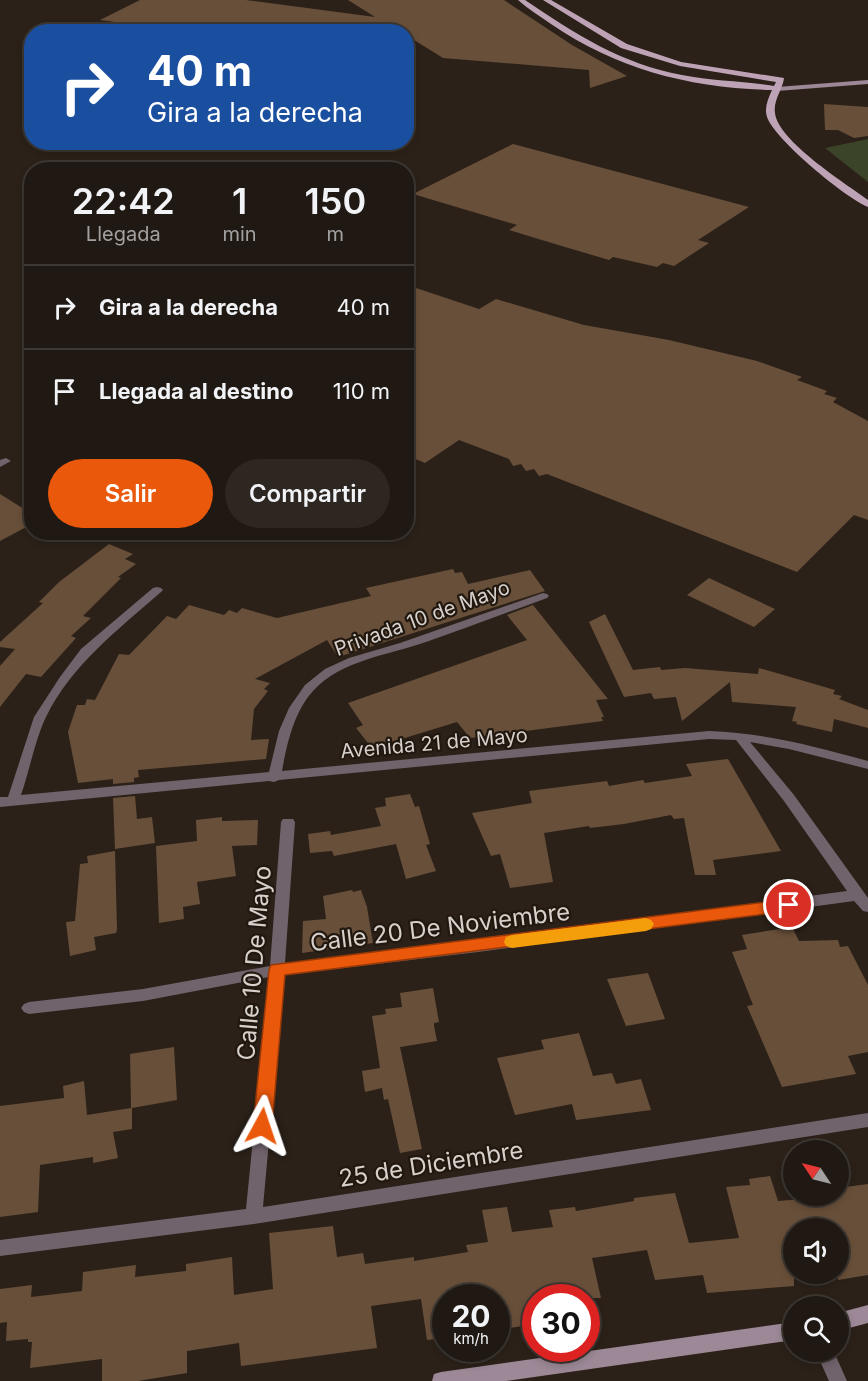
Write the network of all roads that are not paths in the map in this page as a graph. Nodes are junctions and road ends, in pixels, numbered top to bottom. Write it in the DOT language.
graph roads {
  1 [pos="521,0"];
  2 [pos="546,0"];
  3 [pos="868,82"];
  4 [pos="779,84"];
  5 [pos="868,204"];
  6 [pos="157,590"];
  7 [pos="543,596"];
  8 [pos="738,735"];
  9 [pos="868,765"];
  10 [pos="274,778"];
  11 [pos="6,802"];
  12 [pos="288,822"];
  13 [pos="857,895"];
  14 [pos="868,907"];
  15 [pos="277,970"];
  16 [pos="29,1008"];
  17 [pos="868,1120"];
  18 [pos="254,1216"];
  19 [pos="0,1248"];
  20 [pos="868,1314"];
  21 [pos="849,1319"];
  22 [pos="783,1333"];
  23 [pos="829,1362"];
  24 [pos="494,1377"];
  25 [pos="441,1381"];
  26 [pos="838,1381"];
  1 -- 4 [label="main road"];
  2 -- 4 [label="main road"];
  3 -- 4 [label="street"];
  4 -- 5 [label="main road"];
  6 -- 11 [label="street"];
  7 -- 10 [label="street, Privada 10 de Mayo"];
  8 -- 9 [label="street, Avenida 21 de Mayo"];
  8 -- 10 [label="street, Avenida 21 de Mayo"];
  8 -- 13 [label="street"];
  10 -- 11 [label="street, Avenida 21 de Mayo"];
  12 -- 15 [label="street, Calle 10 De Mayo"];
  13 -- 14 [label="street"];
  13 -- 15 [label="street, Calle 20 De Noviembre"];
  15 -- 16 [label="street, Calle 20 De Noviembre"];
  15 -- 18 [label="street, Calle 10 De Mayo"];
  17 -- 18 [label="street, 25 de Diciembre"];
  18 -- 19 [label="street, 25 de Diciembre"];
  20 -- 21 [label="street"];
  22 -- 24 [label="street"];
  23 -- 26 [label="street"];
  24 -- 25 [label="street"];
}
